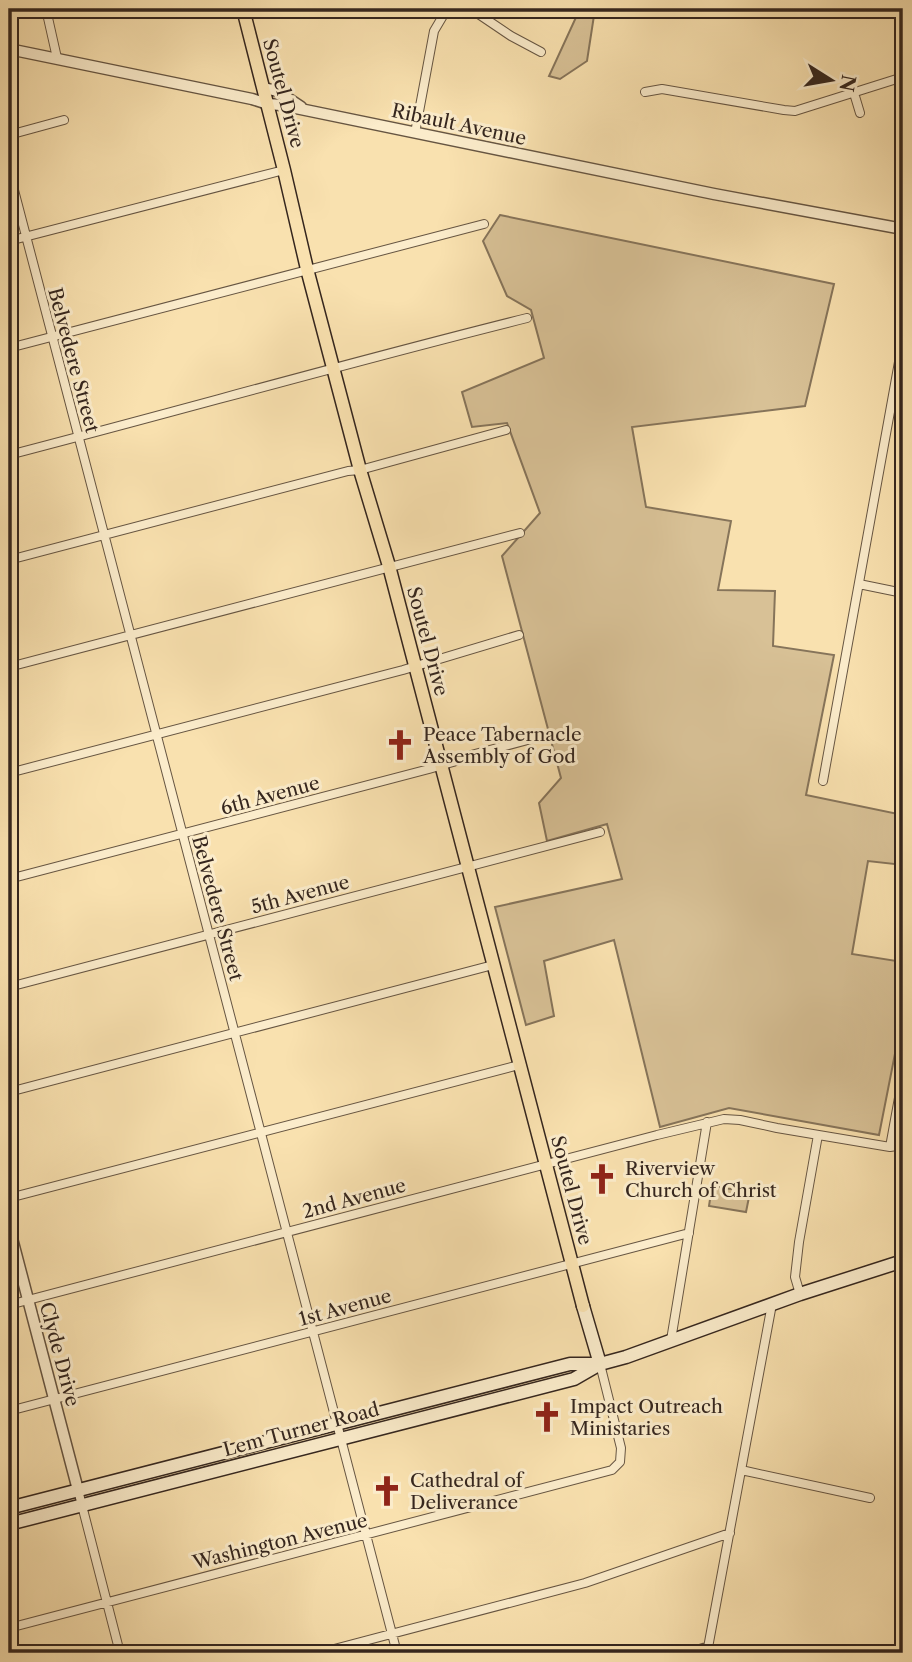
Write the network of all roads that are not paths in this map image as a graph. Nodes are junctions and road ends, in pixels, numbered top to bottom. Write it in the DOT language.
graph roads {
  1 [pos="46,9"];
  2 [pos="243,9"];
  3 [pos="447,9"];
  4 [pos="471,9"];
  5 [pos="9,49"];
  6 [pos="541,52"];
  7 [pos="57,58"];
  8 [pos="903,77"];
  9 [pos="264,88"];
  10 [pos="645,92"];
  11 [pos="854,93"];
  12 [pos="268,104"];
  13 [pos="307,110"];
  14 [pos="860,113"];
  15 [pos="64,120"];
  16 [pos="415,132"];
  17 [pos="9,135"];
  18 [pos="285,170"];
  19 [pos="9,172"];
  20 [pos="484,225"];
  21 [pos="903,229"];
  22 [pos="26,237"];
  23 [pos="9,241"];
  24 [pos="307,269"];
  25 [pos="527,318"];
  26 [pos="52,336"];
  27 [pos="903,340"];
  28 [pos="9,348"];
  29 [pos="334,368"];
  30 [pos="506,430"];
  31 [pos="78,437"];
  32 [pos="9,455"];
  33 [pos="360,470"];
  34 [pos="520,533"];
  35 [pos="104,536"];
  36 [pos="9,560"];
  37 [pos="389,566"];
  38 [pos="859,584"];
  39 [pos="903,593"];
  40 [pos="519,635"];
  41 [pos="129,636"];
  42 [pos="415,666"];
  43 [pos="9,667"];
  44 [pos="156,734"];
  45 [pos="539,737"];
  46 [pos="441,766"];
  47 [pos="9,773"];
  48 [pos="822,781"];
  49 [pos="600,832"];
  50 [pos="182,834"];
  51 [pos="467,866"];
  52 [pos="9,879"];
  53 [pos="208,934"];
  54 [pos="494,965"];
  55 [pos="9,986"];
  56 [pos="235,1033"];
  57 [pos="519,1065"];
  58 [pos="903,1076"];
  59 [pos="9,1092"];
  60 [pos="707,1122"];
  61 [pos="260,1132"];
  62 [pos="818,1135"];
  63 [pos="903,1146"];
  64 [pos="890,1147"];
  65 [pos="545,1164"];
  66 [pos="9,1198"];
  67 [pos="9,1227"];
  68 [pos="286,1232"];
  69 [pos="689,1233"];
  70 [pos="903,1262"];
  71 [pos="572,1263"];
  72 [pos="800,1294"];
  73 [pos="28,1300"];
  74 [pos="772,1304"];
  75 [pos="9,1305"];
  76 [pos="312,1332"];
  77 [pos="671,1340"];
  78 [pos="600,1364"];
  79 [pos="54,1400"];
  80 [pos="9,1411"];
  81 [pos="336,1423"];
  82 [pos="340,1438"];
  83 [pos="741,1470"];
  84 [pos="78,1490"];
  85 [pos="870,1498"];
  86 [pos="82,1505"];
  87 [pos="9,1508"];
  88 [pos="9,1524"];
  89 [pos="730,1534"];
  90 [pos="365,1535"];
  91 [pos="107,1602"];
  92 [pos="9,1628"];
  93 [pos="391,1634"];
  94 [pos="708,1649"];
  95 [pos="120,1653"];
  96 [pos="319,1653"];
  97 [pos="397,1653"];
  98 [pos="687,1653"];
  1 -- 7 [label="street"];
  2 -- 9 [label="main road, Soutel Drive"];
  3 -- 16 [label="street"];
  4 -- 6 [label="street"];
  5 -- 7 [label="street, Ribault Avenue"];
  7 -- 12 [label="street, Ribault Avenue"];
  8 -- 11 [label="street"];
  9 -- 12 [label="main road, Soutel Drive"];
  9 -- 13 [label="street"];
  10 -- 11 [label="street"];
  11 -- 14 [label="street"];
  12 -- 13 [label="street, Ribault Avenue"];
  12 -- 18 [label="main road, Soutel Drive"];
  13 -- 16 [label="street, Ribault Avenue"];
  15 -- 17 [label="street"];
  16 -- 21 [label="street, Ribault Avenue"];
  18 -- 22 [label="street"];
  18 -- 24 [label="main road, Soutel Drive"];
  19 -- 22 [label="street, Belvedere Street"];
  20 -- 24 [label="street"];
  22 -- 23 [label="street"];
  22 -- 26 [label="street, Belvedere Street"];
  24 -- 26 [label="street"];
  24 -- 29 [label="main road, Soutel Drive"];
  25 -- 29 [label="street"];
  26 -- 28 [label="street"];
  26 -- 31 [label="street, Belvedere Street"];
  27 -- 38 [label="street"];
  29 -- 31 [label="street"];
  29 -- 33 [label="main road, Soutel Drive"];
  30 -- 33 [label="street"];
  31 -- 32 [label="street"];
  31 -- 35 [label="street, Belvedere Street"];
  33 -- 35 [label="street"];
  33 -- 37 [label="main road, Soutel Drive"];
  34 -- 37 [label="street"];
  35 -- 36 [label="street"];
  35 -- 41 [label="street, Belvedere Street"];
  37 -- 41 [label="street"];
  37 -- 42 [label="main road, Soutel Drive"];
  38 -- 39 [label="street"];
  38 -- 48 [label="street"];
  40 -- 42 [label="street"];
  41 -- 43 [label="street"];
  41 -- 44 [label="street, Belvedere Street"];
  42 -- 44 [label="street"];
  42 -- 46 [label="main road, Soutel Drive"];
  44 -- 47 [label="street"];
  44 -- 50 [label="street, Belvedere Street"];
  45 -- 46 [label="street, 6th Avenue"];
  46 -- 50 [label="street, 6th Avenue"];
  46 -- 51 [label="main road, Soutel Drive"];
  49 -- 51 [label="street, 5th Avenue"];
  50 -- 52 [label="street, 6th Avenue"];
  50 -- 53 [label="street, Belvedere Street"];
  51 -- 53 [label="street, 5th Avenue"];
  51 -- 54 [label="main road, Soutel Drive"];
  53 -- 55 [label="street, 5th Avenue"];
  53 -- 56 [label="street, Belvedere Street"];
  54 -- 56 [label="street"];
  54 -- 57 [label="main road, Soutel Drive"];
  56 -- 59 [label="street"];
  56 -- 61 [label="street, Belvedere Street"];
  57 -- 61 [label="street"];
  57 -- 65 [label="main road, Soutel Drive"];
  58 -- 64 [label="street"];
  60 -- 62 [label="street, 2nd Avenue"];
  60 -- 65 [label="street, 2nd Avenue"];
  60 -- 69 [label="street"];
  61 -- 66 [label="street"];
  61 -- 68 [label="street, Belvedere Street"];
  62 -- 64 [label="street, 2nd Avenue"];
  62 -- 72 [label="street"];
  63 -- 64 [label="street, 2nd Avenue"];
  65 -- 68 [label="street, 2nd Avenue"];
  65 -- 71 [label="main road, Soutel Drive"];
  67 -- 73 [label="street, Clyde Drive"];
  68 -- 73 [label="street, 2nd Avenue"];
  68 -- 76 [label="street, Belvedere Street"];
  69 -- 71 [label="street, 1st Avenue"];
  69 -- 77 [label="street"];
  70 -- 72 [label="main road, Lem Turner Road"];
  71 -- 76 [label="street, 1st Avenue"];
  71 -- 78 [label="main road, Soutel Drive"];
  72 -- 74 [label="main road, Lem Turner Road"];
  73 -- 75 [label="street, 2nd Avenue"];
  73 -- 79 [label="street, Clyde Drive"];
  74 -- 77 [label="main road, Lem Turner Road"];
  74 -- 83 [label="street"];
  76 -- 79 [label="street, 1st Avenue"];
  76 -- 81 [label="street, Belvedere Street"];
  77 -- 78 [label="main road, Lem Turner Road"];
  78 -- 81 [label="main road, Lem Turner Road"];
  78 -- 82 [label="main road, Lem Turner Road"];
  78 -- 90 [label="street, Washington Avenue"];
  79 -- 80 [label="street, 1st Avenue"];
  79 -- 84 [label="street, Clyde Drive"];
  81 -- 82 [label="street, Belvedere Street"];
  81 -- 84 [label="main road, Lem Turner Road"];
  82 -- 86 [label="main road, Lem Turner Road"];
  82 -- 90 [label="street, Belvedere Street"];
  83 -- 85 [label="street"];
  83 -- 89 [label="street"];
  84 -- 86 [label="street"];
  84 -- 87 [label="main road, Lem Turner Road"];
  86 -- 88 [label="main road, Lem Turner Road"];
  86 -- 91 [label="street"];
  89 -- 93 [label="street"];
  89 -- 94 [label="street"];
  90 -- 91 [label="street, Washington Avenue"];
  90 -- 93 [label="street, Belvedere Street"];
  91 -- 92 [label="street, Washington Avenue"];
  91 -- 95 [label="street"];
  93 -- 96 [label="street"];
  93 -- 97 [label="street, Belvedere Street"];
  94 -- 98 [label="street"];
}
